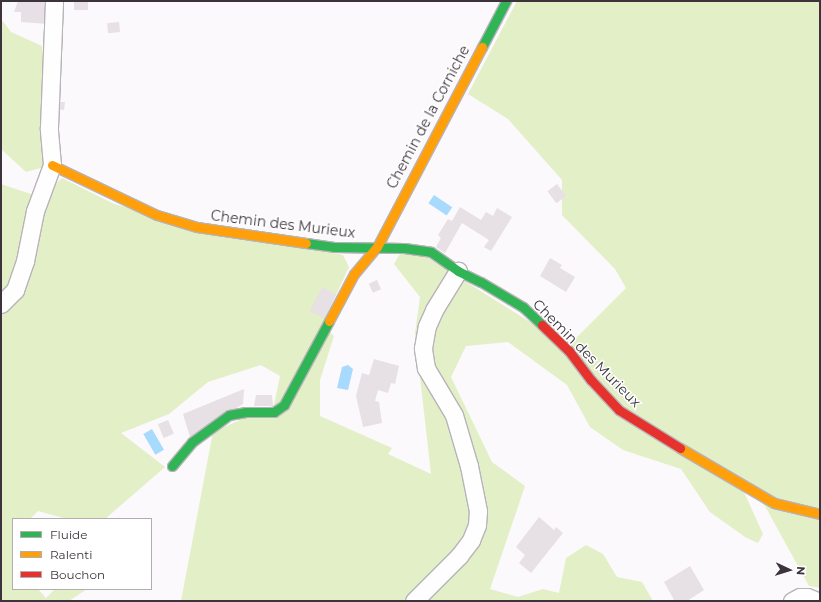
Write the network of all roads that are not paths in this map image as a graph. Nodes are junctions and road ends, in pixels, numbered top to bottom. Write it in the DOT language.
graph roads {
  1 [pos="54,1"];
  2 [pos="506,1"];
  3 [pos="52,165"];
  4 [pos="377,247"];
  5 [pos="458,271"];
  6 [pos="1,304"];
  7 [pos="172,466"];
  8 [pos="820,514"];
  9 [pos="414,601"];
  10 [pos="792,601"];
  11 [pos="817,601"];
  1 -- 3 [label="street"];
  2 -- 4 [label="street, Chemin de la Corniche"];
  3 -- 4 [label="street, Chemin des Murieux"];
  3 -- 6 [label="street"];
  4 -- 5 [label="street, Chemin des Murieux"];
  4 -- 7 [label="street, Chemin de la Corniche"];
  5 -- 8 [label="street, Chemin des Murieux"];
  5 -- 9 [label="street"];
  10 -- 11 [label="street"];
}
